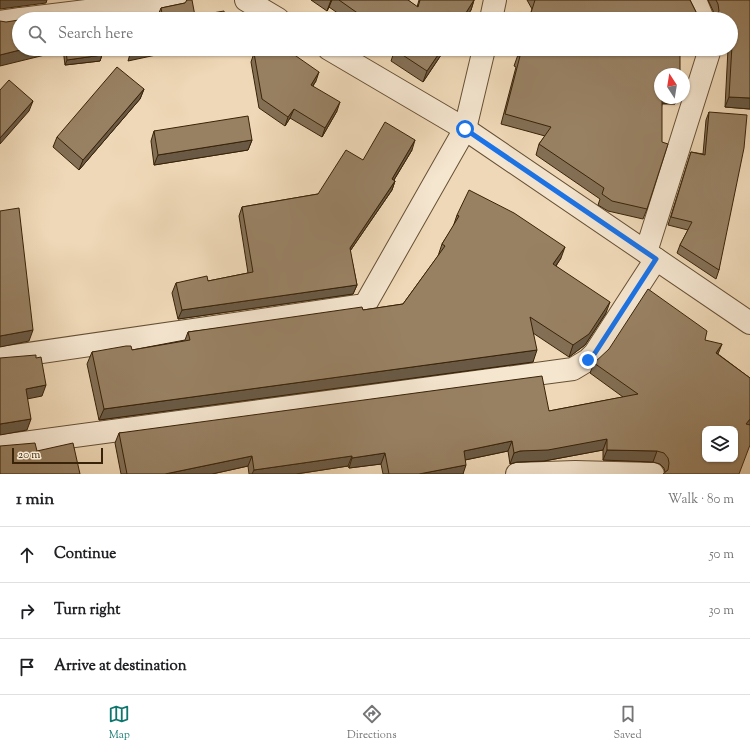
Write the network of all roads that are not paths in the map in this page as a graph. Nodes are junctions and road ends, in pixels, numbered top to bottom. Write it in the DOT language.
graph roads {
  1 [pos="175,0"];
  2 [pos="246,0"];
  3 [pos="495,0"];
  4 [pos="695,0"];
  5 [pos="77,12"];
  6 [pos="266,12"];
  7 [pos="492,12"];
  8 [pos="700,12"];
  9 [pos="12,20"];
  10 [pos="0,22"];
  11 [pos="341,56"];
  12 [pos="482,56"];
  13 [pos="708,56"];
  14 [pos="465,129"];
  15 [pos="651,256"];
  16 [pos="750,323"];
  17 [pos="0,358"];
  18 [pos="0,446"];
  19 [pos="517,474"];
  20 [pos="652,474"];
  1 -- 5 [label="street"];
  2 -- 6 [label="street"];
  3 -- 7 [label="street"];
  4 -- 8 [label="street"];
  9 -- 10 [label="street"];
  11 -- 14 [label="street"];
  12 -- 14 [label="street"];
  13 -- 15 [label="street"];
  14 -- 15 [label="street"];
  14 -- 17 [label="street"];
  15 -- 16 [label="street"];
  15 -- 18 [label="street"];
  19 -- 20 [label="street"];
}
